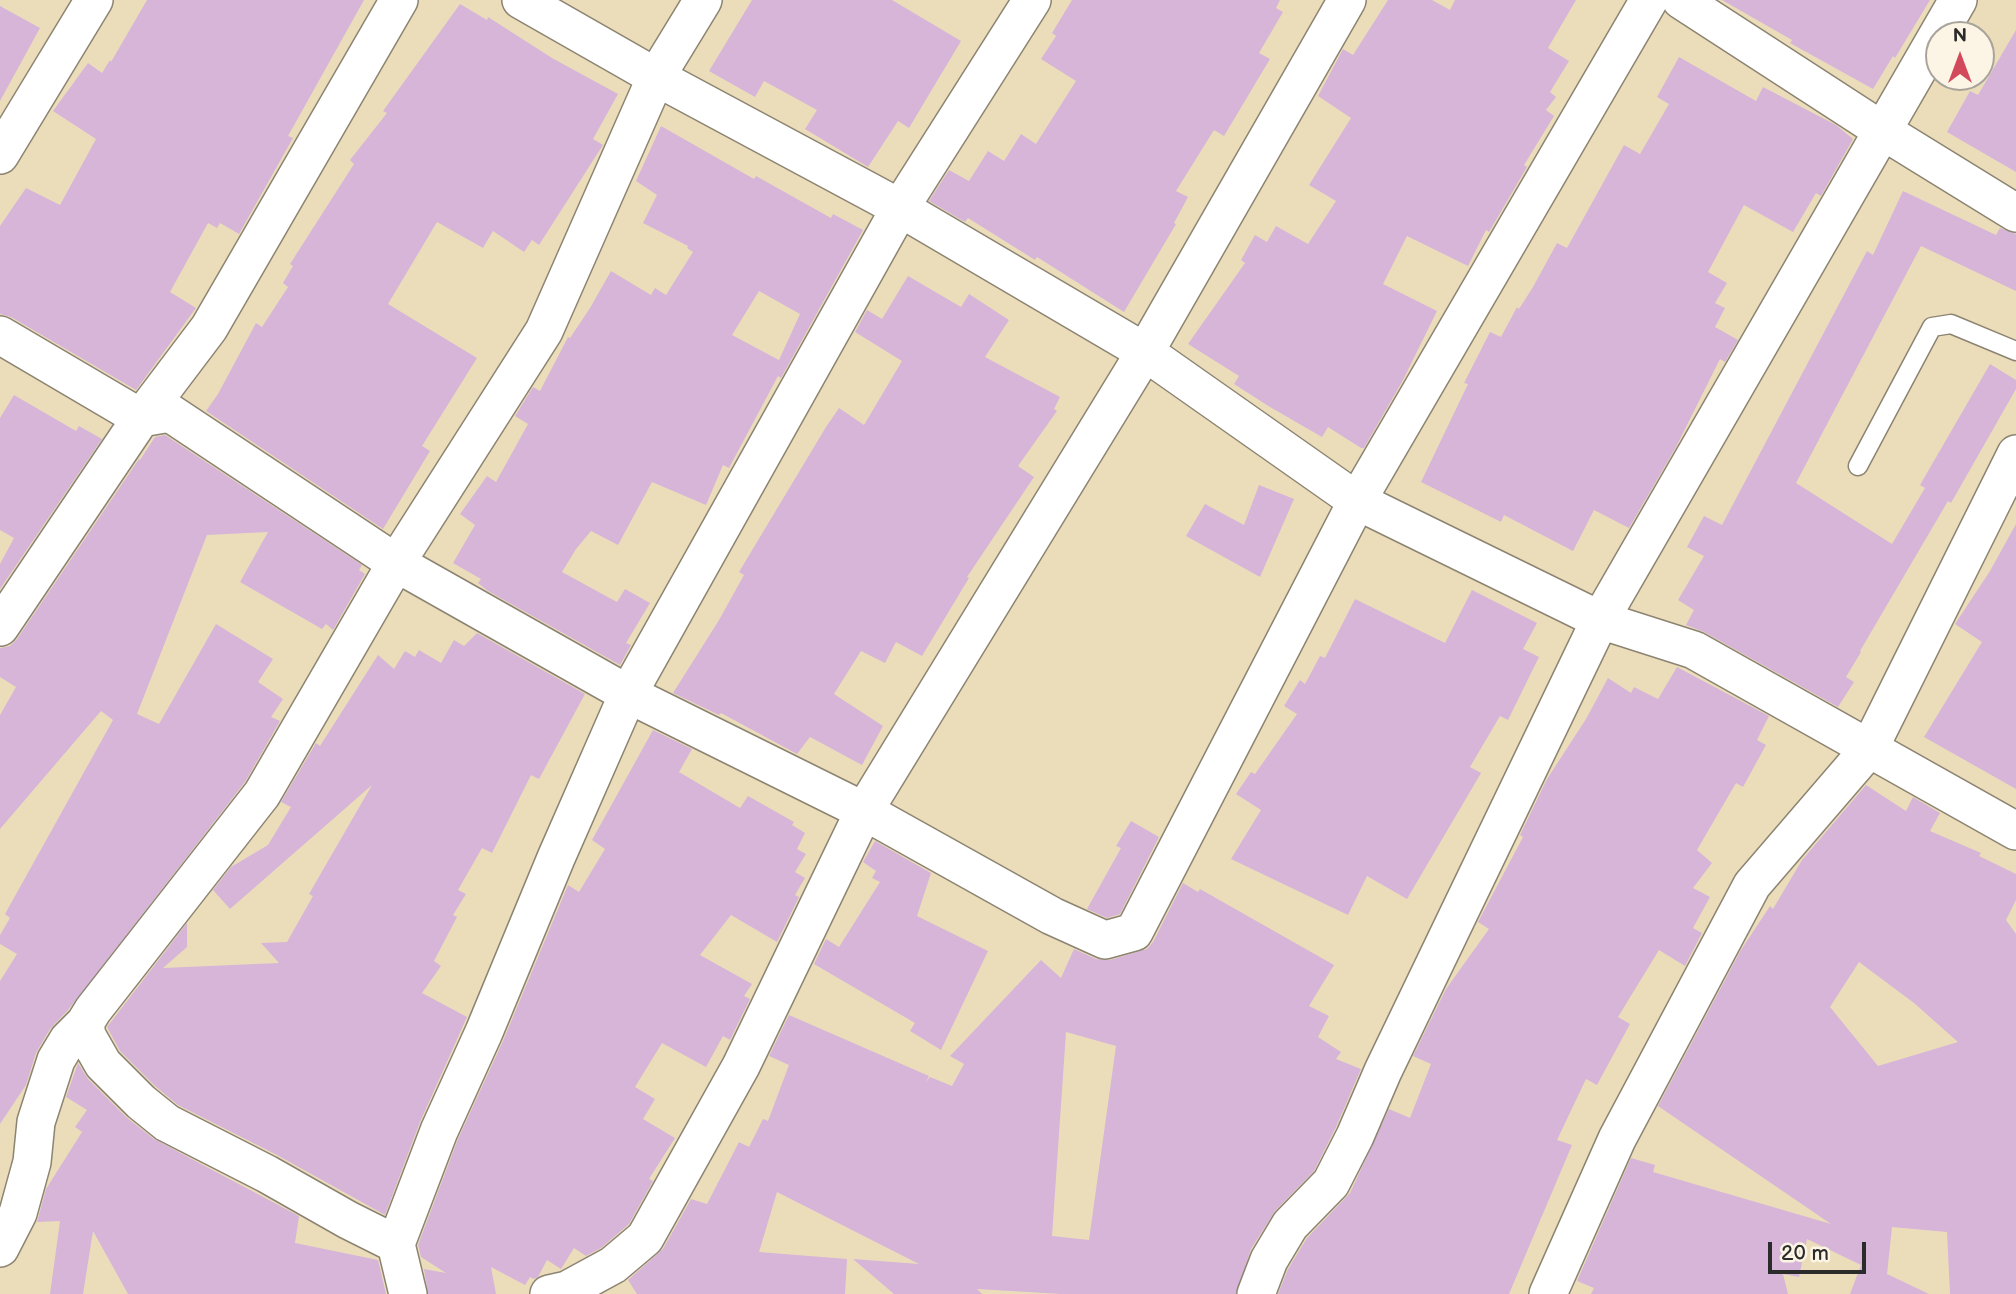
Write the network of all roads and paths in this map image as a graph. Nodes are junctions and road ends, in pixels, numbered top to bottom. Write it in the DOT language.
graph roads {
  1 [pos="94,0"];
  2 [pos="399,0"];
  3 [pos="521,0"];
  4 [pos="703,0"];
  5 [pos="1032,0"];
  6 [pos="1347,0"];
  7 [pos="1649,0"];
  8 [pos="1681,0"];
  9 [pos="1958,0"];
  10 [pos="656,77"];
  11 [pos="1883,131"];
  12 [pos="0,155"];
  13 [pos="900,208"];
  14 [pos="2016,213"];
  15 [pos="0,335"];
  16 [pos="2016,351"];
  17 [pos="1145,352"];
  18 [pos="141,418"];
  19 [pos="2016,454"];
  20 [pos="1858,466"];
  21 [pos="1357,502"];
  22 [pos="396,563"];
  23 [pos="1600,620"];
  24 [pos="0,627"];
  25 [pos="628,694"];
  26 [pos="1869,748"];
  27 [pos="864,811"];
  28 [pos="2016,831"];
  29 [pos="85,1023"];
  30 [pos="396,1244"];
  31 [pos="0,1248"];
  32 [pos="610,1280"];
  33 [pos="408,1294"];
  34 [pos="549,1294"];
  35 [pos="1256,1294"];
  36 [pos="1548,1294"];
  1 -- 12 [label="street"];
  2 -- 18 [label="street"];
  3 -- 10 [label="street"];
  4 -- 10 [label="street"];
  5 -- 13 [label="street"];
  6 -- 17 [label="street"];
  7 -- 21 [label="street"];
  8 -- 11 [label="street"];
  9 -- 11 [label="street"];
  10 -- 13 [label="street"];
  10 -- 22 [label="street"];
  11 -- 14 [label="street"];
  11 -- 23 [label="street"];
  13 -- 17 [label="street"];
  13 -- 25 [label="street"];
  15 -- 18 [label="street"];
  16 -- 20 [label="lane"];
  17 -- 21 [label="street"];
  17 -- 27 [label="street"];
  18 -- 22 [label="street"];
  18 -- 24 [label="street"];
  19 -- 26 [label="street"];
  21 -- 23 [label="street"];
  21 -- 27 [label="street"];
  22 -- 25 [label="street"];
  22 -- 29 [label="street"];
  23 -- 26 [label="street"];
  23 -- 35 [label="street"];
  25 -- 27 [label="street"];
  25 -- 30 [label="street"];
  26 -- 28 [label="street"];
  26 -- 36 [label="street"];
  27 -- 32 [label="street"];
  29 -- 30 [label="street"];
  29 -- 31 [label="street"];
  30 -- 33 [label="street"];
  32 -- 34 [label="street"];
}
